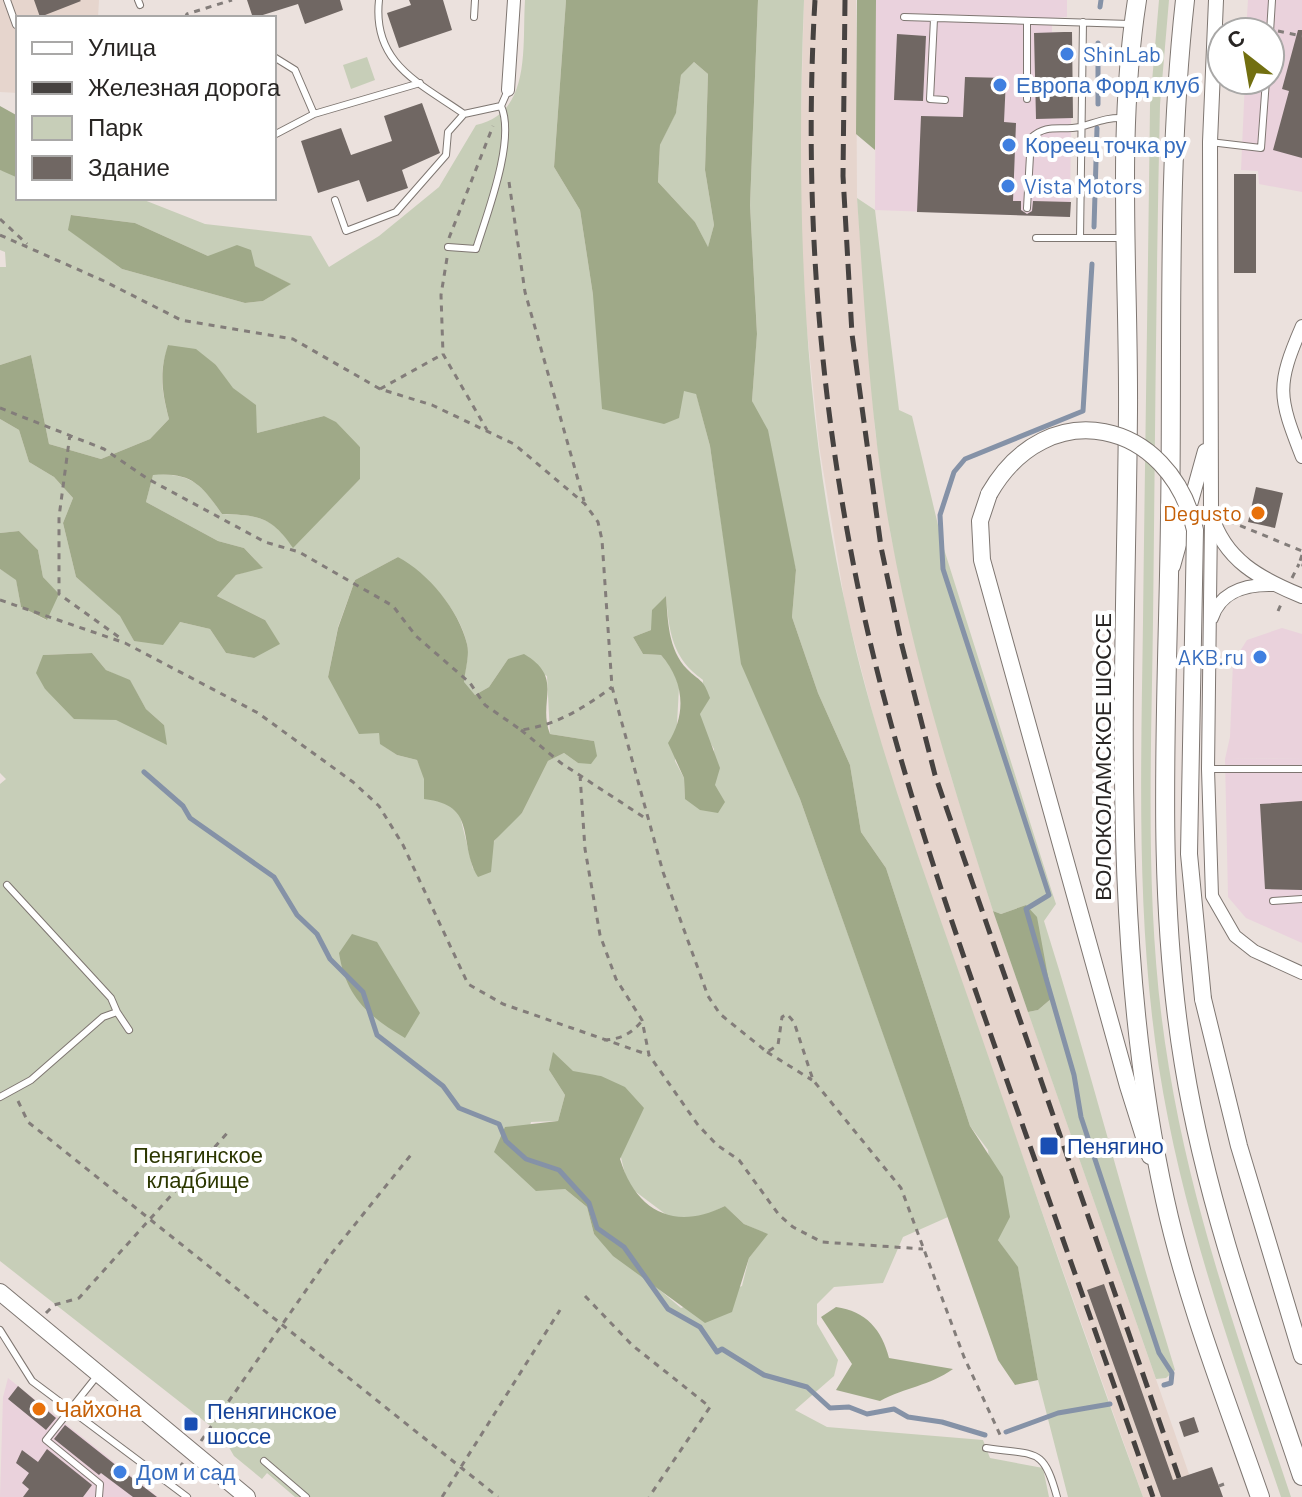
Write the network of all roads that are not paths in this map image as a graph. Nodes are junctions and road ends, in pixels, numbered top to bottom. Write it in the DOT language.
graph roads {
  1 [pos="7,0"];
  2 [pos="379,0"];
  3 [pos="475,0"];
  4 [pos="514,0"];
  5 [pos="1137,0"];
  6 [pos="1185,0"];
  7 [pos="1216,0"];
  8 [pos="474,17"];
  9 [pos="904,17"];
  10 [pos="934,19"];
  11 [pos="1083,22"];
  12 [pos="1027,23"];
  13 [pos="1133,24"];
  14 [pos="16,25"];
  15 [pos="276,58"];
  16 [pos="420,83"];
  17 [pos="508,90"];
  18 [pos="1265,96"];
  19 [pos="1027,99"];
  20 [pos="945,100"];
  21 [pos="501,106"];
  22 [pos="314,114"];
  23 [pos="464,114"];
  24 [pos="1127,118"];
  25 [pos="1081,127"];
  26 [pos="276,134"];
  27 [pos="1210,142"];
  28 [pos="335,200"];
  29 [pos="1027,208"];
  30 [pos="1036,238"];
  31 [pos="1080,238"];
  32 [pos="1127,238"];
  33 [pos="448,247"];
  34 [pos="1302,326"];
  35 [pos="1210,431"];
  36 [pos="1302,457"];
  37 [pos="1216,516"];
  38 [pos="1169,581"];
  39 [pos="1275,585"];
  40 [pos="1302,596"];
  41 [pos="1210,625"];
  42 [pos="1208,769"];
  43 [pos="1302,769"];
  44 [pos="7,885"];
  45 [pos="1302,899"];
  46 [pos="1273,901"];
  47 [pos="1302,973"];
  48 [pos="117,1012"];
  49 [pos="129,1030"];
  50 [pos="0,1097"];
  51 [pos="1165,1201"];
  52 [pos="0,1292"];
  53 [pos="0,1330"];
  54 [pos="1302,1356"];
  55 [pos="1265,1365"];
  56 [pos="98,1375"];
  57 [pos="71,1410"];
  58 [pos="1302,1440"];
  59 [pos="986,1448"];
  60 [pos="264,1461"];
  61 [pos="1302,1476"];
  62 [pos="99,1497"];
  63 [pos="187,1497"];
  64 [pos="247,1497"];
  65 [pos="306,1497"];
  66 [pos="1057,1497"];
  67 [pos="1260,1497"];
  1 -- 14 [label="lane"];
  2 -- 16 [label="lane"];
  3 -- 8 [label="lane"];
  4 -- 17 [label="street"];
  5 -- 13 [label="main road, ВОЛОКОЛАМСКОЕ ШОССЕ"];
  6 -- 38 [label="main road"];
  7 -- 27 [label="street"];
  9 -- 10 [label="lane"];
  10 -- 12 [label="lane"];
  10 -- 20 [label="lane"];
  11 -- 12 [label="lane"];
  11 -- 13 [label="lane"];
  11 -- 25 [label="lane"];
  12 -- 19 [label="lane"];
  13 -- 24 [label="main road, ВОЛОКОЛАМСКОЕ ШОССЕ"];
  15 -- 22 [label="lane"];
  16 -- 22 [label="lane"];
  16 -- 23 [label="lane"];
  17 -- 21 [label="lane"];
  18 -- 27 [label="lane"];
  21 -- 23 [label="lane"];
  21 -- 33 [label="lane"];
  22 -- 26 [label="lane"];
  23 -- 28 [label="lane"];
  24 -- 25 [label="lane"];
  24 -- 32 [label="main road, ВОЛОКОЛАМСКОЕ ШОССЕ"];
  25 -- 29 [label="lane"];
  25 -- 31 [label="lane"];
  27 -- 35 [label="street"];
  30 -- 31 [label="lane"];
  31 -- 32 [label="lane"];
  32 -- 51 [label="main road, ВОЛОКОЛАМСКОЕ ШОССЕ"];
  34 -- 36 [label="street"];
  35 -- 37 [label="street"];
  35 -- 38 [label="street"];
  37 -- 39 [label="street"];
  37 -- 41 [label="street"];
  38 -- 55 [label="main road"];
  39 -- 40 [label="street"];
  39 -- 41 [label="street"];
  41 -- 42 [label="street"];
  42 -- 43 [label="lane"];
  42 -- 47 [label="street"];
  44 -- 48 [label="lane"];
  45 -- 46 [label="lane"];
  48 -- 49 [label="lane"];
  48 -- 50 [label="lane"];
  51 -- 54 [label="main road, bridge"];
  51 -- 67 [label="main road, ВОЛОКОЛАМСКОЕ ШОССЕ"];
  52 -- 56 [label="main road"];
  53 -- 57 [label="lane"];
  55 -- 58 [label="main road"];
  55 -- 61 [label="main road"];
  56 -- 57 [label="lane"];
  56 -- 64 [label="main road"];
  57 -- 62 [label="lane"];
  57 -- 63 [label="lane"];
  59 -- 66 [label="lane"];
  60 -- 65 [label="lane"];
}
